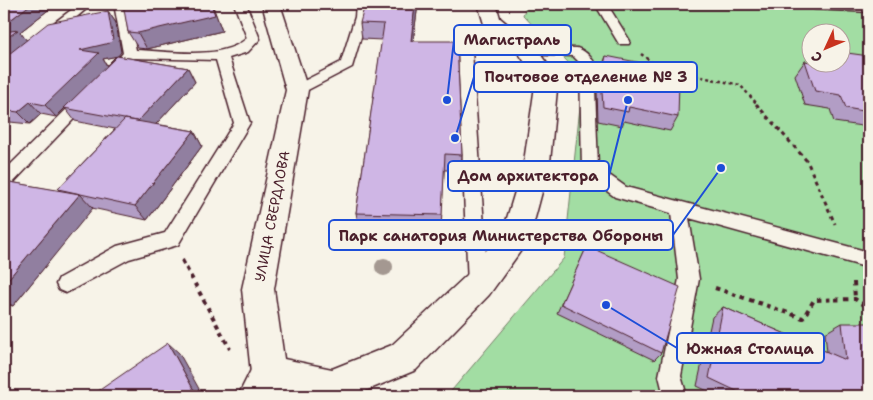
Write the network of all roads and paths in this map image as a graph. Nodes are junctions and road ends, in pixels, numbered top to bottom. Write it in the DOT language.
graph roads {
  1 [pos="86,4"];
  2 [pos="120,4"];
  3 [pos="240,4"];
  4 [pos="270,4"];
  5 [pos="362,4"];
  6 [pos="487,4"];
  7 [pos="601,4"];
  8 [pos="815,5"];
  9 [pos="869,8"];
  10 [pos="40,41"];
  11 [pos="624,41"];
  12 [pos="466,50"];
  13 [pos="528,51"];
  14 [pos="130,54"];
  15 [pos="222,56"];
  16 [pos="110,75"];
  17 [pos="96,88"];
  18 [pos="297,90"];
  19 [pos="4,181"];
  20 [pos="679,208"];
  21 [pos="170,239"];
  22 [pos="848,254"];
  23 [pos="869,260"];
  24 [pos="853,278"];
  25 [pos="689,279"];
  26 [pos="66,284"];
  27 [pos="478,285"];
  28 [pos="855,299"];
  29 [pos="869,308"];
  30 [pos="231,352"];
  31 [pos="262,385"];
  32 [pos="675,396"];
  1 -- 10 [label="lane"];
  2 -- 14 [label="lane"];
  3 -- 15 [label="lane"];
  4 -- 18 [label="main road, УЛИЦА СВЕРДЛОВА"];
  5 -- 18 [label="lane"];
  6 -- 13 [label="main road, УЛИЦА СВЕРДЛОВА"];
  7 -- 11 [label="lane"];
  8 -- 9 [label="lane"];
  11 -- 22 [label="path"];
  12 -- 27 [label="lane"];
  13 -- 20 [label="lane"];
  13 -- 27 [label="main road, УЛИЦА СВЕРДЛОВА"];
  14 -- 15 [label="lane"];
  14 -- 16 [label="lane"];
  15 -- 21 [label="lane"];
  17 -- 19 [label="lane"];
  18 -- 31 [label="main road, УЛИЦА СВЕРДЛОВА"];
  20 -- 22 [label="lane"];
  20 -- 25 [label="lane"];
  21 -- 26 [label="lane"];
  21 -- 30 [label="path"];
  22 -- 23 [label="lane"];
  24 -- 28 [label="path"];
  25 -- 28 [label="path"];
  25 -- 32 [label="lane"];
  27 -- 31 [label="main road, УЛИЦА СВЕРДЛОВА"];
  28 -- 29 [label="path"];
}
